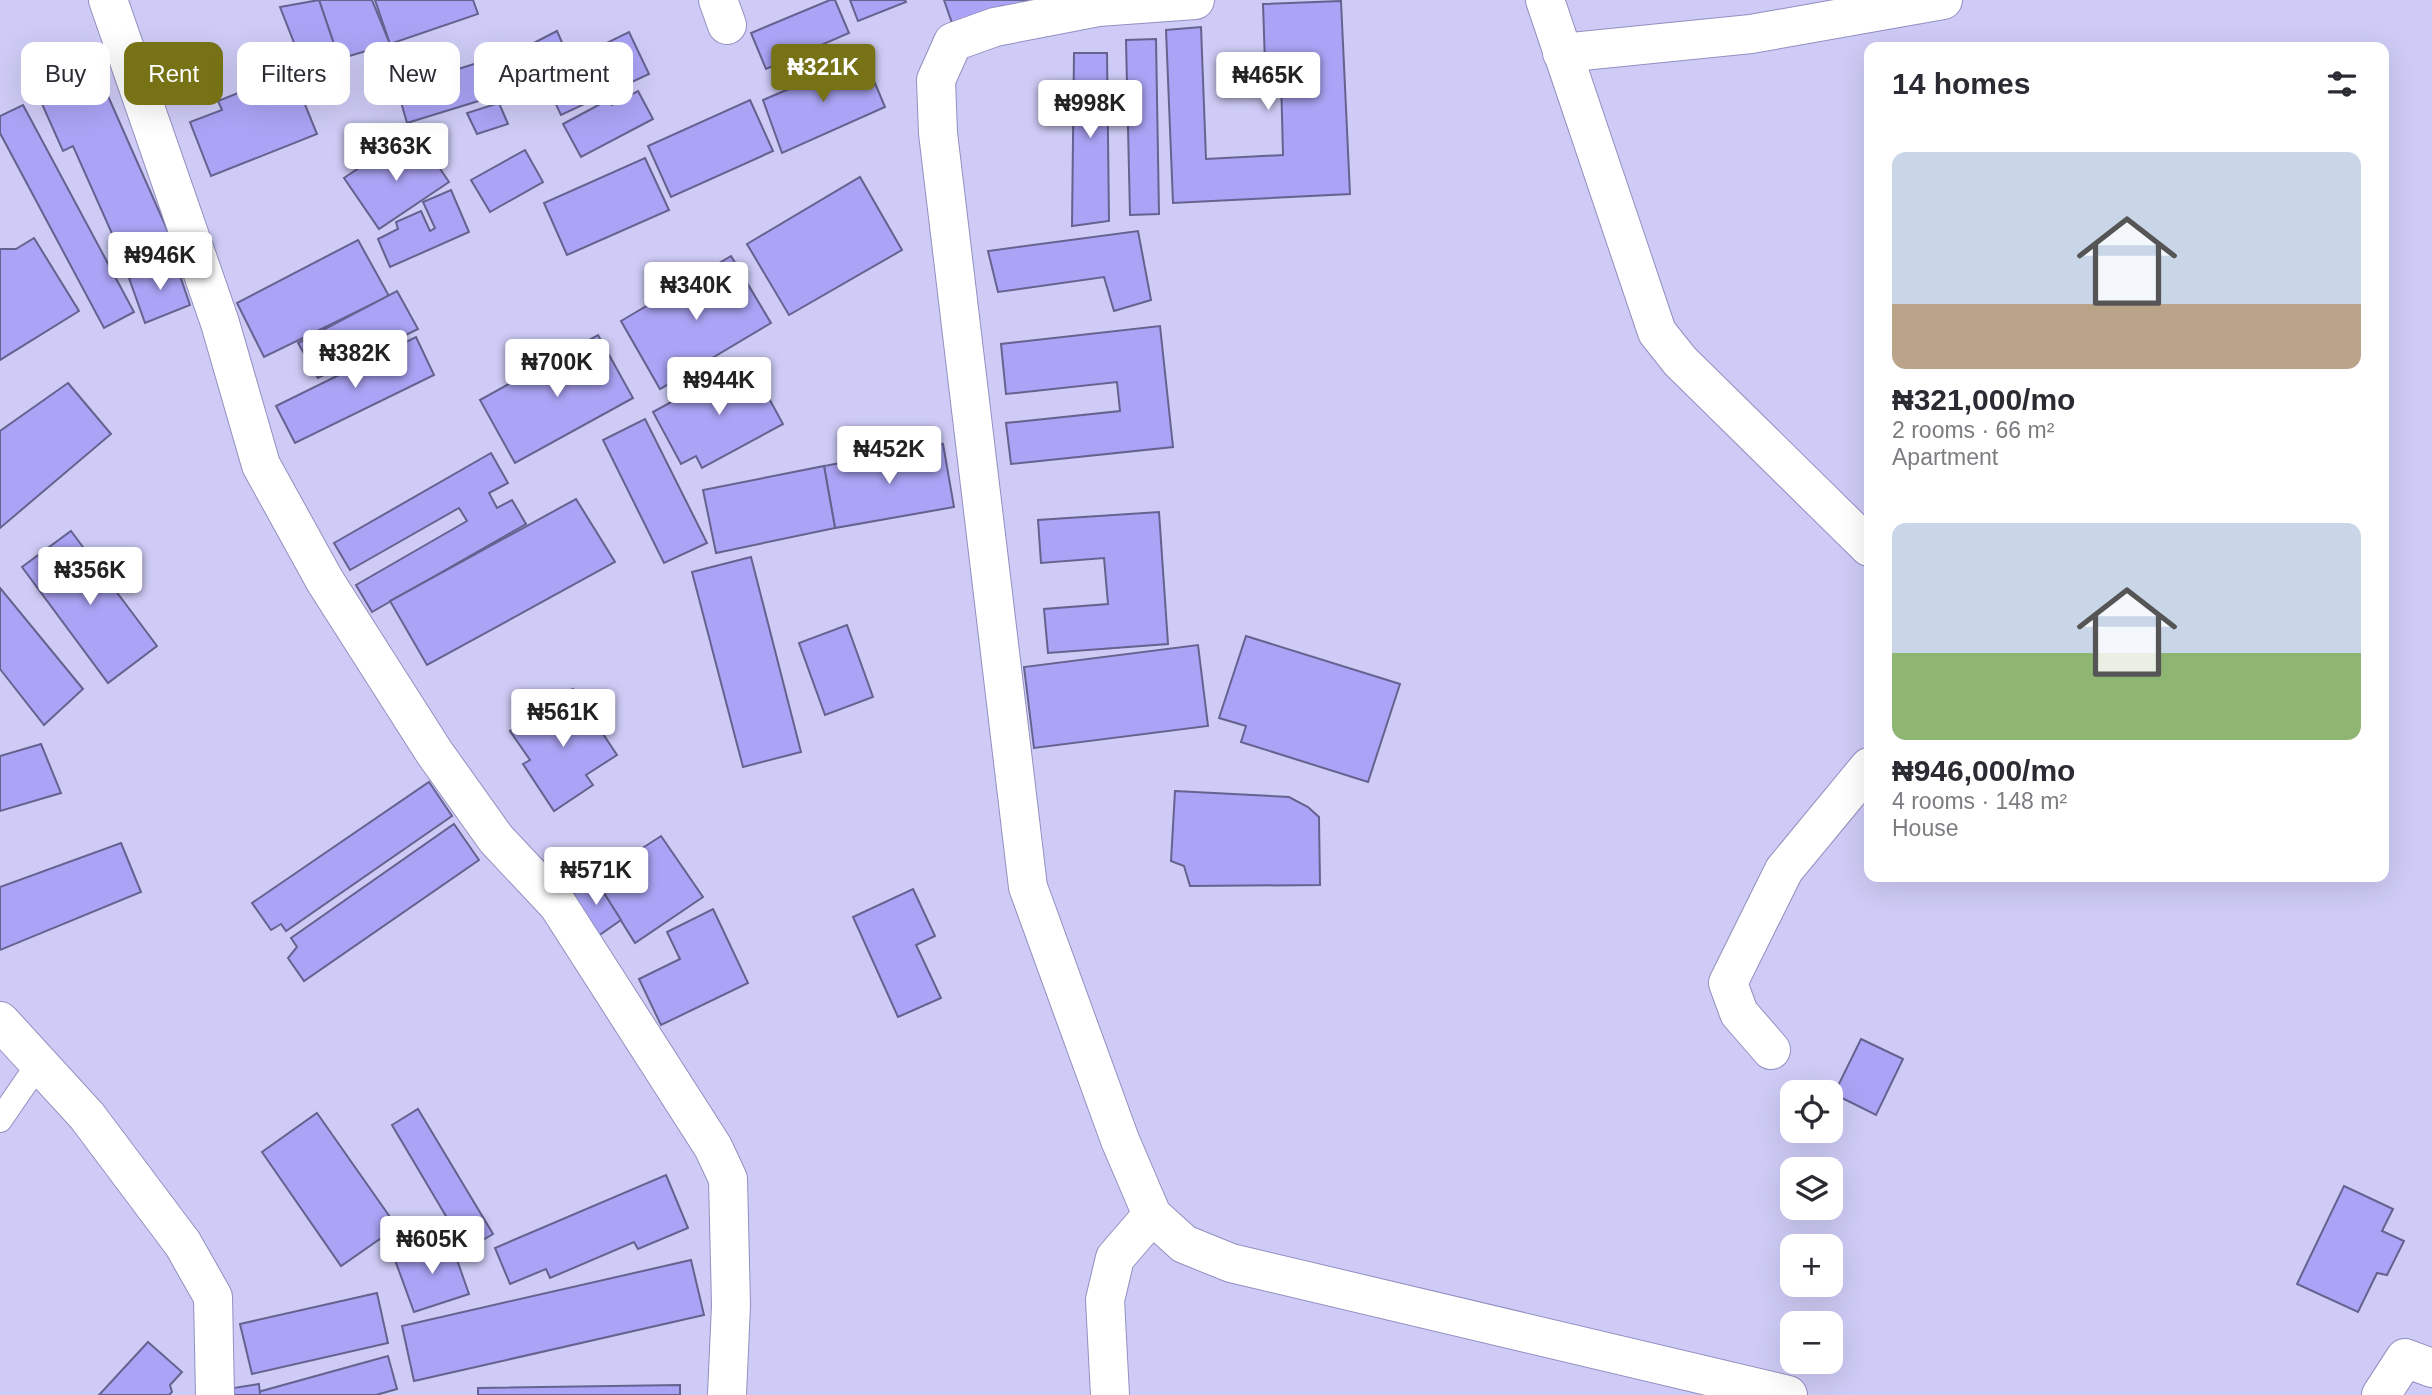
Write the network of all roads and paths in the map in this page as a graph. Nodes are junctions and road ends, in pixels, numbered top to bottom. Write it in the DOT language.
graph roads {
  1 [pos="108,0"];
  2 [pos="1195,0"];
  3 [pos="1545,0"];
  4 [pos="1943,0"];
  5 [pos="1562,53"];
  6 [pos="1864,542"];
  7 [pos="1864,772"];
  8 [pos="0,1021"];
  9 [pos="1771,1050"];
  10 [pos="39,1063"];
  11 [pos="0,1120"];
  12 [pos="1152,1215"];
  13 [pos="2432,1368"];
  14 [pos="215,1395"];
  15 [pos="727,1395"];
  16 [pos="1110,1395"];
  17 [pos="1788,1395"];
  18 [pos="2381,1395"];
  1 -- 15 [label="street"];
  2 -- 12 [label="street"];
  3 -- 5 [label="street"];
  4 -- 5 [label="street"];
  5 -- 6 [label="street"];
  7 -- 9 [label="street"];
  8 -- 10 [label="street"];
  10 -- 11 [label="lane"];
  10 -- 14 [label="street"];
  12 -- 16 [label="street"];
  12 -- 17 [label="street"];
  13 -- 18 [label="street"];
}
